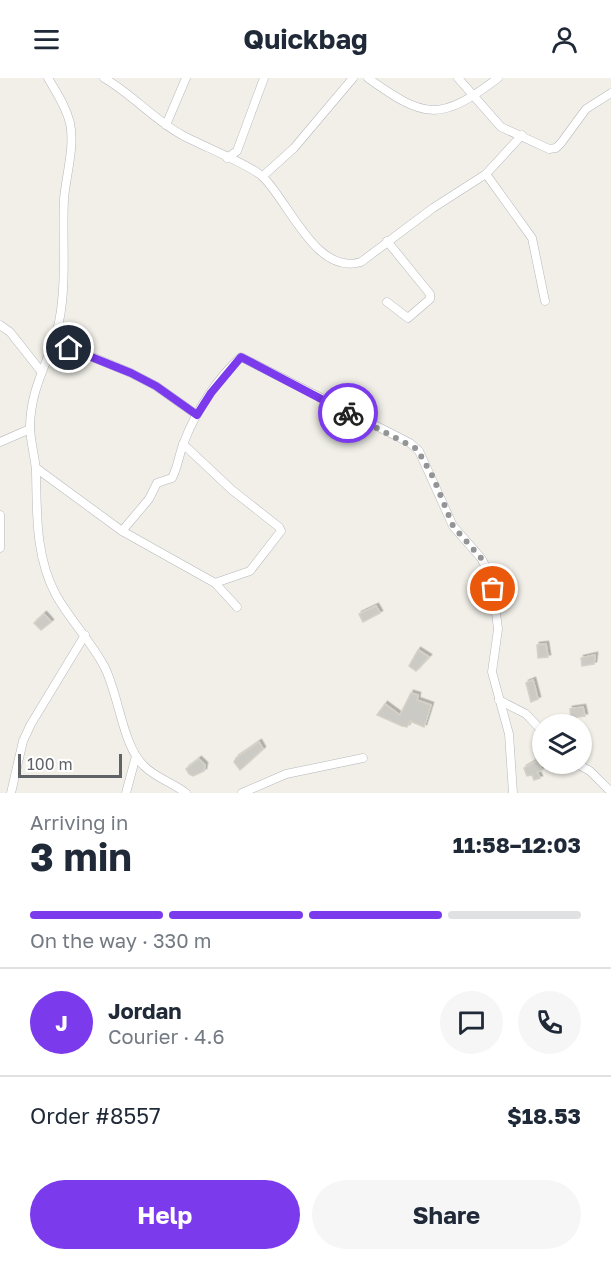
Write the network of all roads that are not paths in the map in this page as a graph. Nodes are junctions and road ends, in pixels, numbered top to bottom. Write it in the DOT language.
graph roads {
  1 [pos="48,78"];
  2 [pos="104,78"];
  3 [pos="186,78"];
  4 [pos="264,78"];
  5 [pos="353,78"];
  6 [pos="368,78"];
  7 [pos="459,78"];
  8 [pos="498,78"];
  9 [pos="116,81"];
  10 [pos="611,93"];
  11 [pos="476,95"];
  12 [pos="166,125"];
  13 [pos="522,135"];
  14 [pos="227,158"];
  15 [pos="486,174"];
  16 [pos="262,176"];
  17 [pos="387,241"];
  18 [pos="545,301"];
  19 [pos="387,302"];
  20 [pos="0,326"];
  21 [pos="54,341"];
  22 [pos="40,370"];
  23 [pos="197,415"];
  24 [pos="30,429"];
  25 [pos="0,442"];
  26 [pos="183,444"];
  27 [pos="36,468"];
  28 [pos="0,515"];
  29 [pos="122,531"];
  30 [pos="0,548"];
  31 [pos="215,583"];
  32 [pos="237,608"];
  33 [pos="85,635"];
  34 [pos="499,700"];
  35 [pos="532,720"];
  36 [pos="136,756"];
  37 [pos="363,758"];
  38 [pos="592,772"];
  39 [pos="178,787"];
  40 [pos="611,792"];
  41 [pos="11,793"];
  42 [pos="126,793"];
  43 [pos="171,793"];
  44 [pos="186,793"];
  45 [pos="242,793"];
  46 [pos="513,793"];
  1 -- 21 [label="street"];
  2 -- 9 [label="street"];
  3 -- 12 [label="street"];
  4 -- 14 [label="street"];
  5 -- 16 [label="street"];
  6 -- 11 [label="street"];
  7 -- 11 [label="street"];
  8 -- 11 [label="street"];
  9 -- 12 [label="street"];
  10 -- 13 [label="street"];
  11 -- 13 [label="street"];
  12 -- 14 [label="street"];
  13 -- 15 [label="street"];
  14 -- 16 [label="street"];
  15 -- 17 [label="street"];
  15 -- 18 [label="street"];
  16 -- 17 [label="street"];
  17 -- 19 [label="street"];
  20 -- 22 [label="street"];
  21 -- 22 [label="street"];
  21 -- 23 [label="street"];
  22 -- 24 [label="street"];
  23 -- 26 [label="street"];
  23 -- 34 [label="street"];
  24 -- 25 [label="street"];
  24 -- 27 [label="street"];
  26 -- 29 [label="street"];
  26 -- 31 [label="street"];
  27 -- 29 [label="street"];
  27 -- 33 [label="street"];
  28 -- 30 [label="street"];
  29 -- 31 [label="street"];
  31 -- 32 [label="street"];
  33 -- 36 [label="street"];
  33 -- 41 [label="street"];
  34 -- 35 [label="street"];
  34 -- 46 [label="street"];
  36 -- 39 [label="street"];
  36 -- 42 [label="street"];
  37 -- 45 [label="street"];
  38 -- 40 [label="street"];
  39 -- 43 [label="street"];
  39 -- 44 [label="street"];
}
